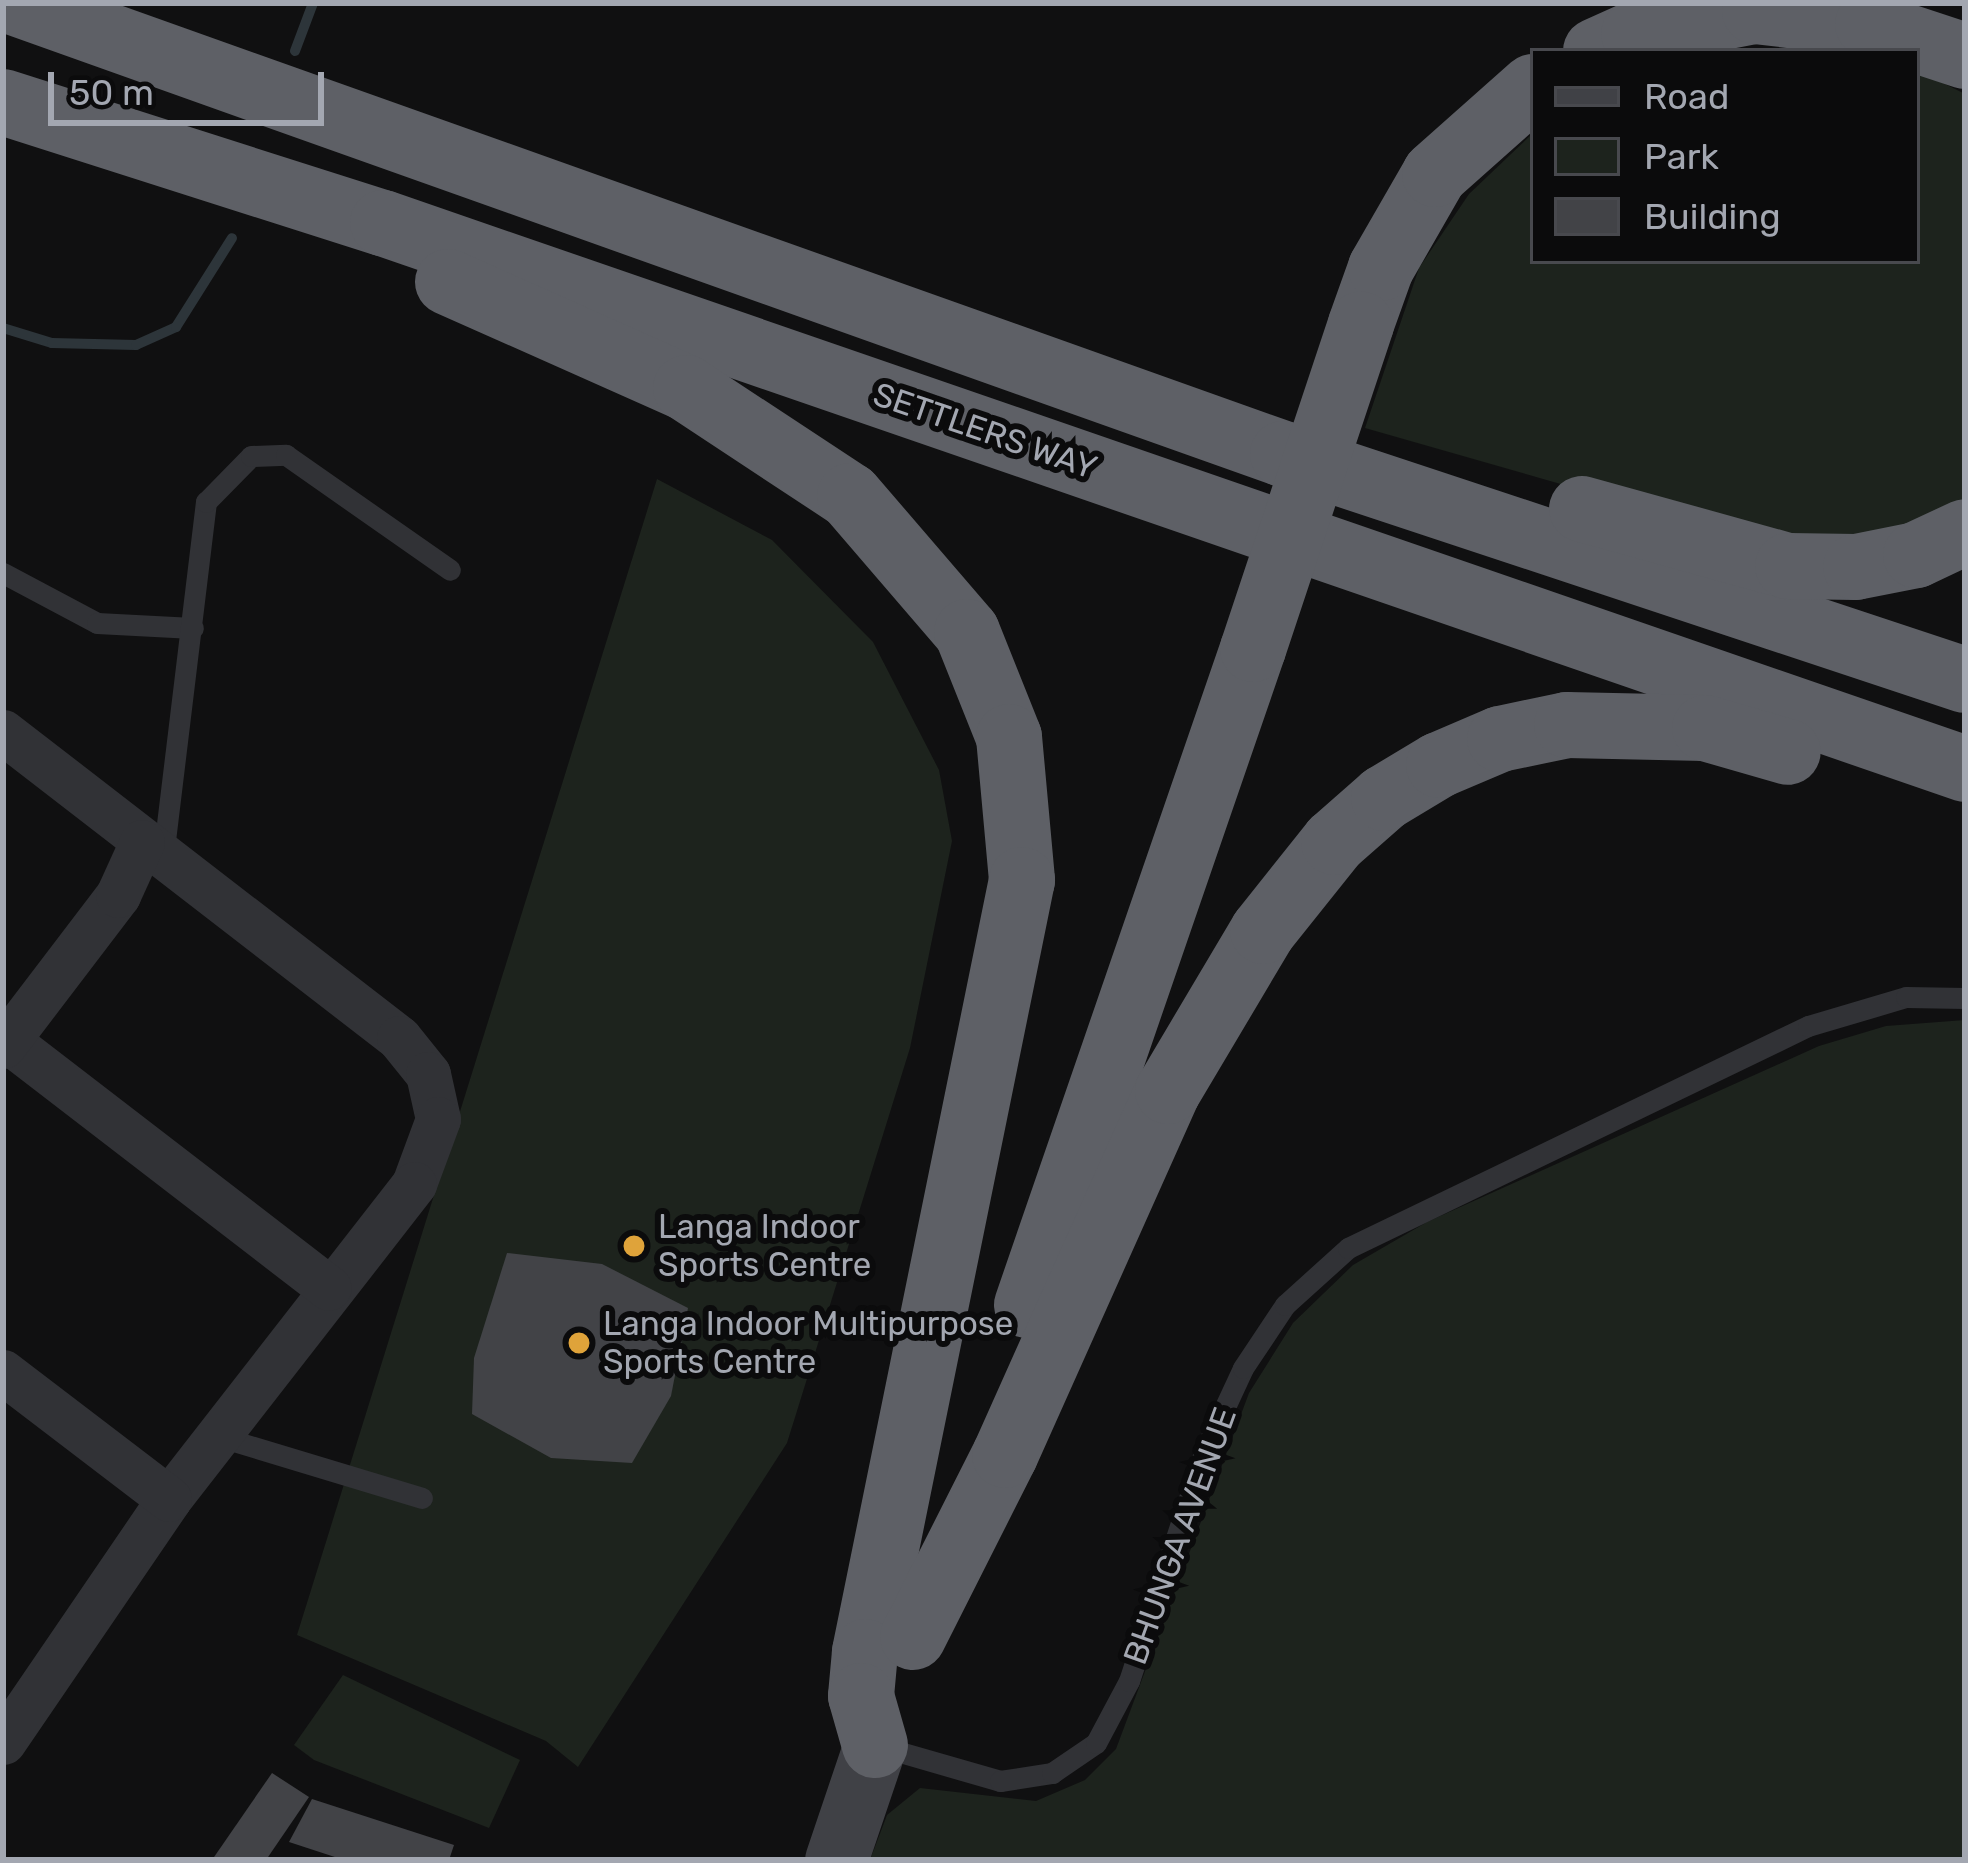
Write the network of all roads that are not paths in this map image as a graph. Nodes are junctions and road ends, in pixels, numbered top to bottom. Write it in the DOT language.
graph roads {
  1 [pos="16,3"];
  2 [pos="1603,48"];
  3 [pos="1956,55"];
  4 [pos="1530,90"];
  5 [pos="3,102"];
  6 [pos="364,217"];
  7 [pos="1283,454"];
  8 [pos="1965,532"];
  9 [pos="450,570"];
  10 [pos="3,573"];
  11 [pos="193,628"];
  12 [pos="1965,680"];
  13 [pos="3,732"];
  14 [pos="1965,769"];
  15 [pos="1965,802"];
  16 [pos="153,850"];
  17 [pos="1965,998"];
  18 [pos="4,1041"];
  19 [pos="329,1288"];
  20 [pos="3,1372"];
  21 [pos="217,1436"];
  22 [pos="422,1498"];
  23 [pos="169,1499"];
  24 [pos="913,1637"];
  25 [pos="3,1742"];
  26 [pos="875,1745"];
  27 [pos="836,1860"];
  1 -- 7 [label="highway"];
  2 -- 3 [label="highway"];
  4 -- 24 [label="highway, bridge"];
  5 -- 6 [label="highway, SETTLERS WAY"];
  6 -- 14 [label="highway, SETTLERS WAY"];
  6 -- 26 [label="highway"];
  7 -- 8 [label="highway"];
  7 -- 12 [label="highway"];
  9 -- 11 [label="lane"];
  10 -- 11 [label="lane"];
  11 -- 16 [label="lane"];
  13 -- 16 [label="street"];
  15 -- 24 [label="highway"];
  16 -- 18 [label="street"];
  16 -- 19 [label="street"];
  17 -- 26 [label="lane, BHUNGA AVENUE"];
  18 -- 19 [label="street"];
  19 -- 21 [label="street"];
  20 -- 23 [label="street"];
  21 -- 22 [label="lane"];
  21 -- 23 [label="street"];
  23 -- 25 [label="street"];
  24 -- 26 [label="highway"];
  26 -- 27 [label="street"];
}
